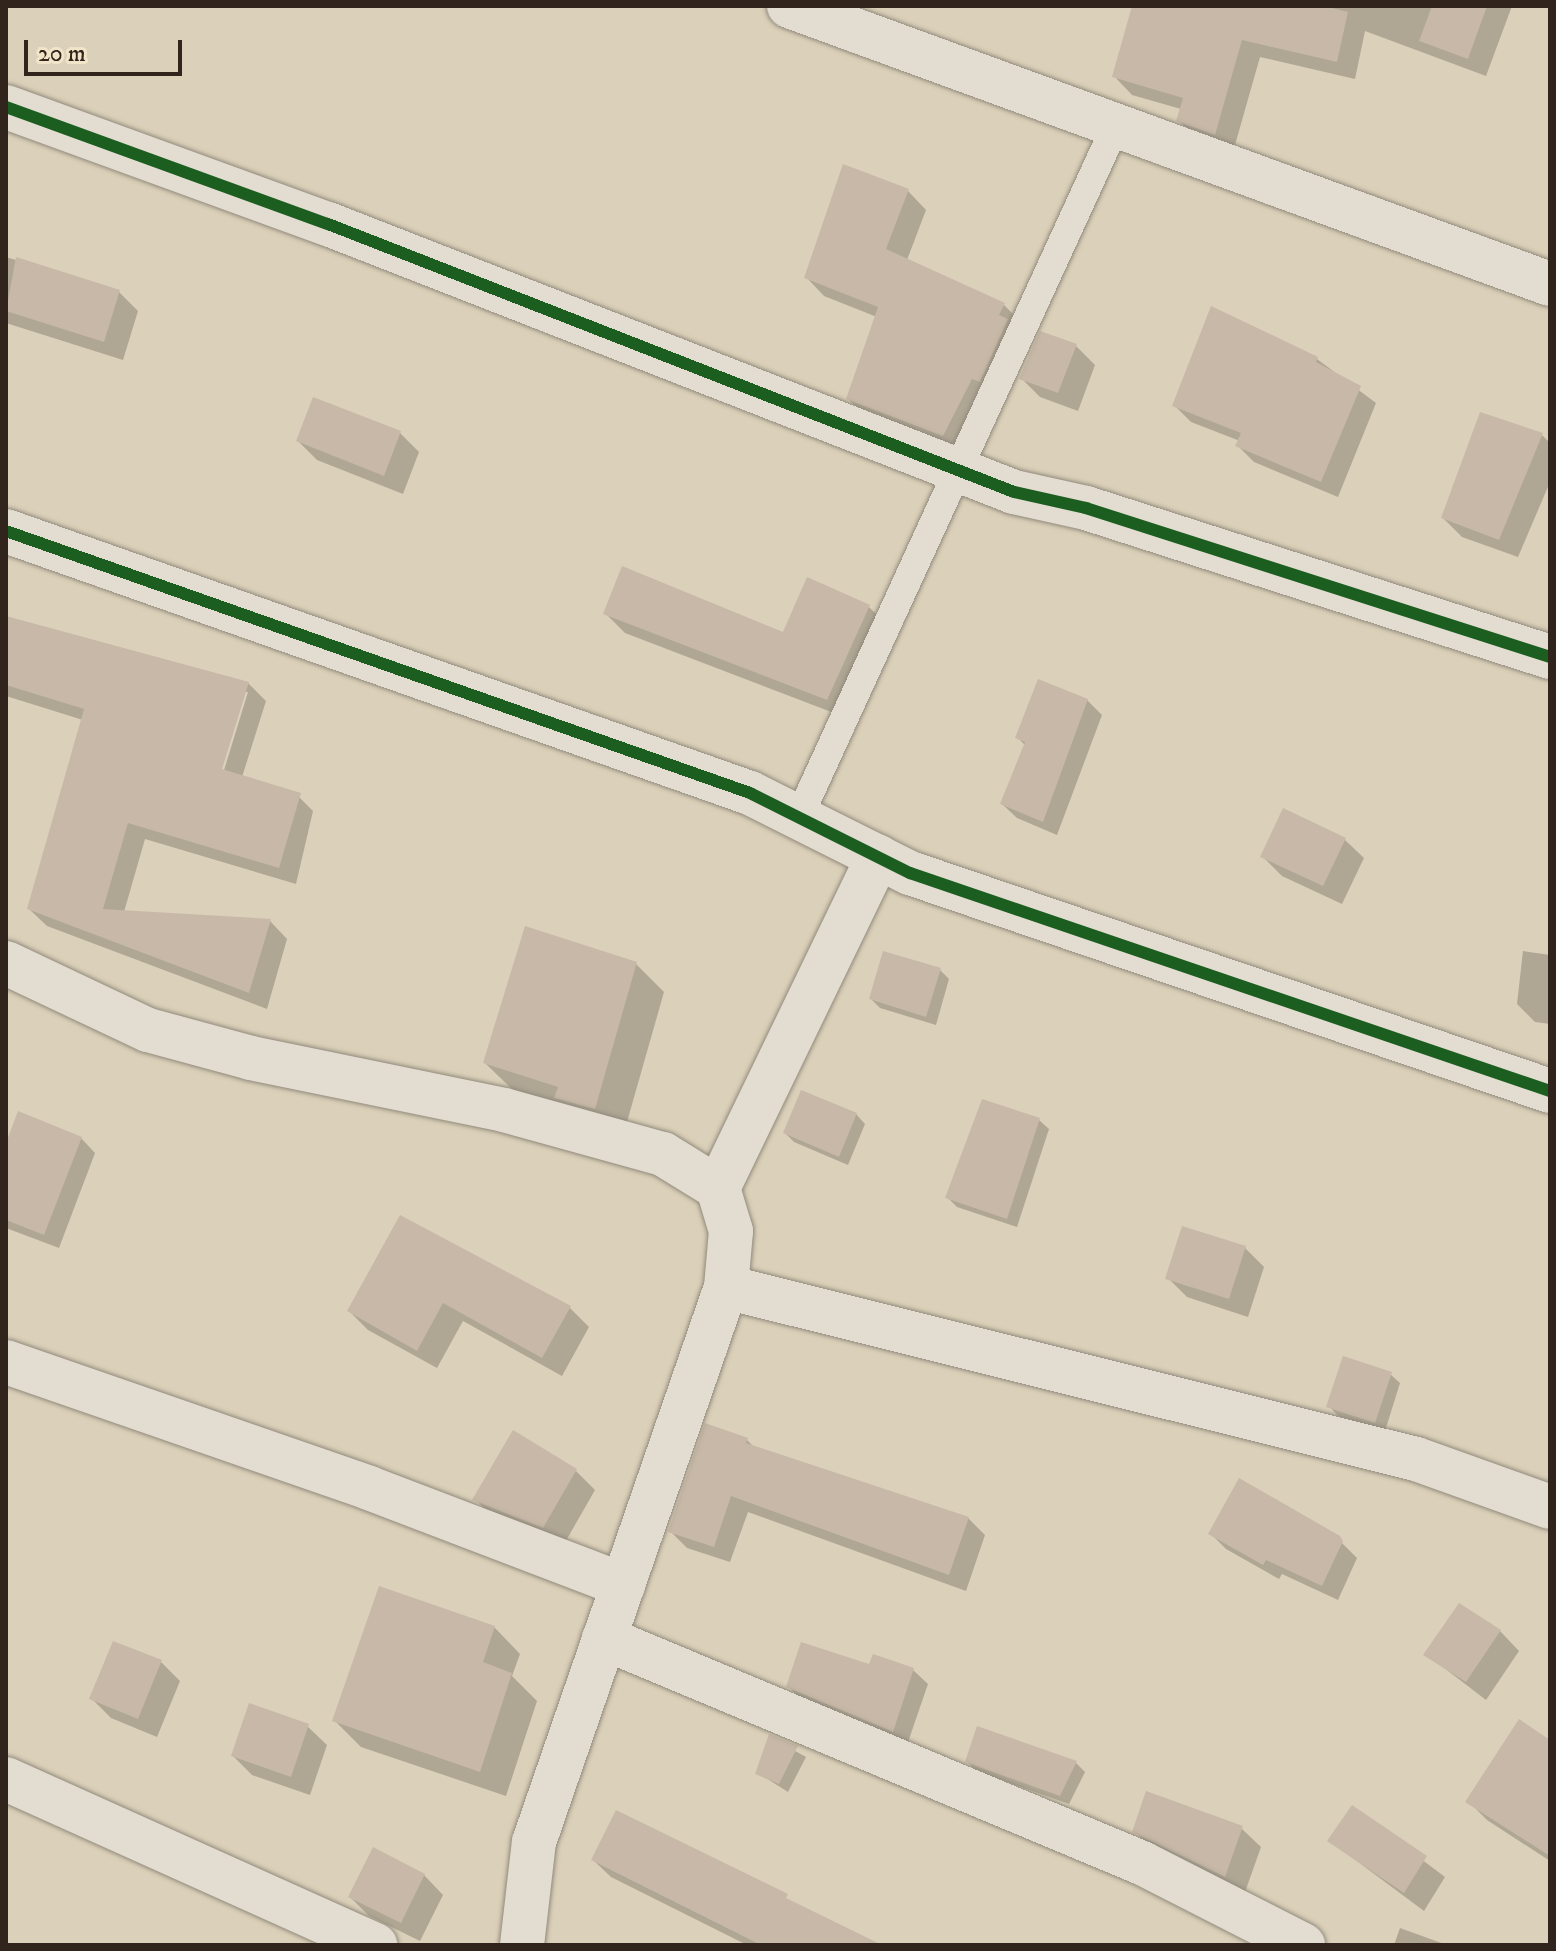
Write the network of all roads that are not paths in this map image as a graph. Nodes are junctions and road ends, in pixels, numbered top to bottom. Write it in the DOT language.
graph roads {
  1 [pos="789,6"];
  2 [pos="6,107"];
  3 [pos="1116,125"];
  4 [pos="1550,284"];
  5 [pos="959,470"];
  6 [pos="6,531"];
  7 [pos="1550,657"];
  8 [pos="799,817"];
  9 [pos="878,857"];
  10 [pos="6,963"];
  11 [pos="1550,1091"];
  12 [pos="718,1188"];
  13 [pos="726,1287"];
  14 [pos="6,1362"];
  15 [pos="1550,1507"];
  16 [pos="623,1585"];
  17 [pos="604,1638"];
  18 [pos="6,1779"];
  19 [pos="375,1945"];
  20 [pos="522,1945"];
  21 [pos="1303,1945"];
  1 -- 3 [label="street"];
  2 -- 5 [label="street"];
  3 -- 4 [label="street"];
  3 -- 5 [label="lane"];
  5 -- 7 [label="street"];
  5 -- 8 [label="lane"];
  6 -- 8 [label="street"];
  8 -- 9 [label="street"];
  9 -- 11 [label="street"];
  9 -- 12 [label="street"];
  10 -- 12 [label="street"];
  12 -- 13 [label="street"];
  13 -- 15 [label="street"];
  13 -- 16 [label="street"];
  14 -- 16 [label="street"];
  16 -- 17 [label="street"];
  17 -- 20 [label="street"];
  17 -- 21 [label="street"];
  18 -- 19 [label="street"];
}
